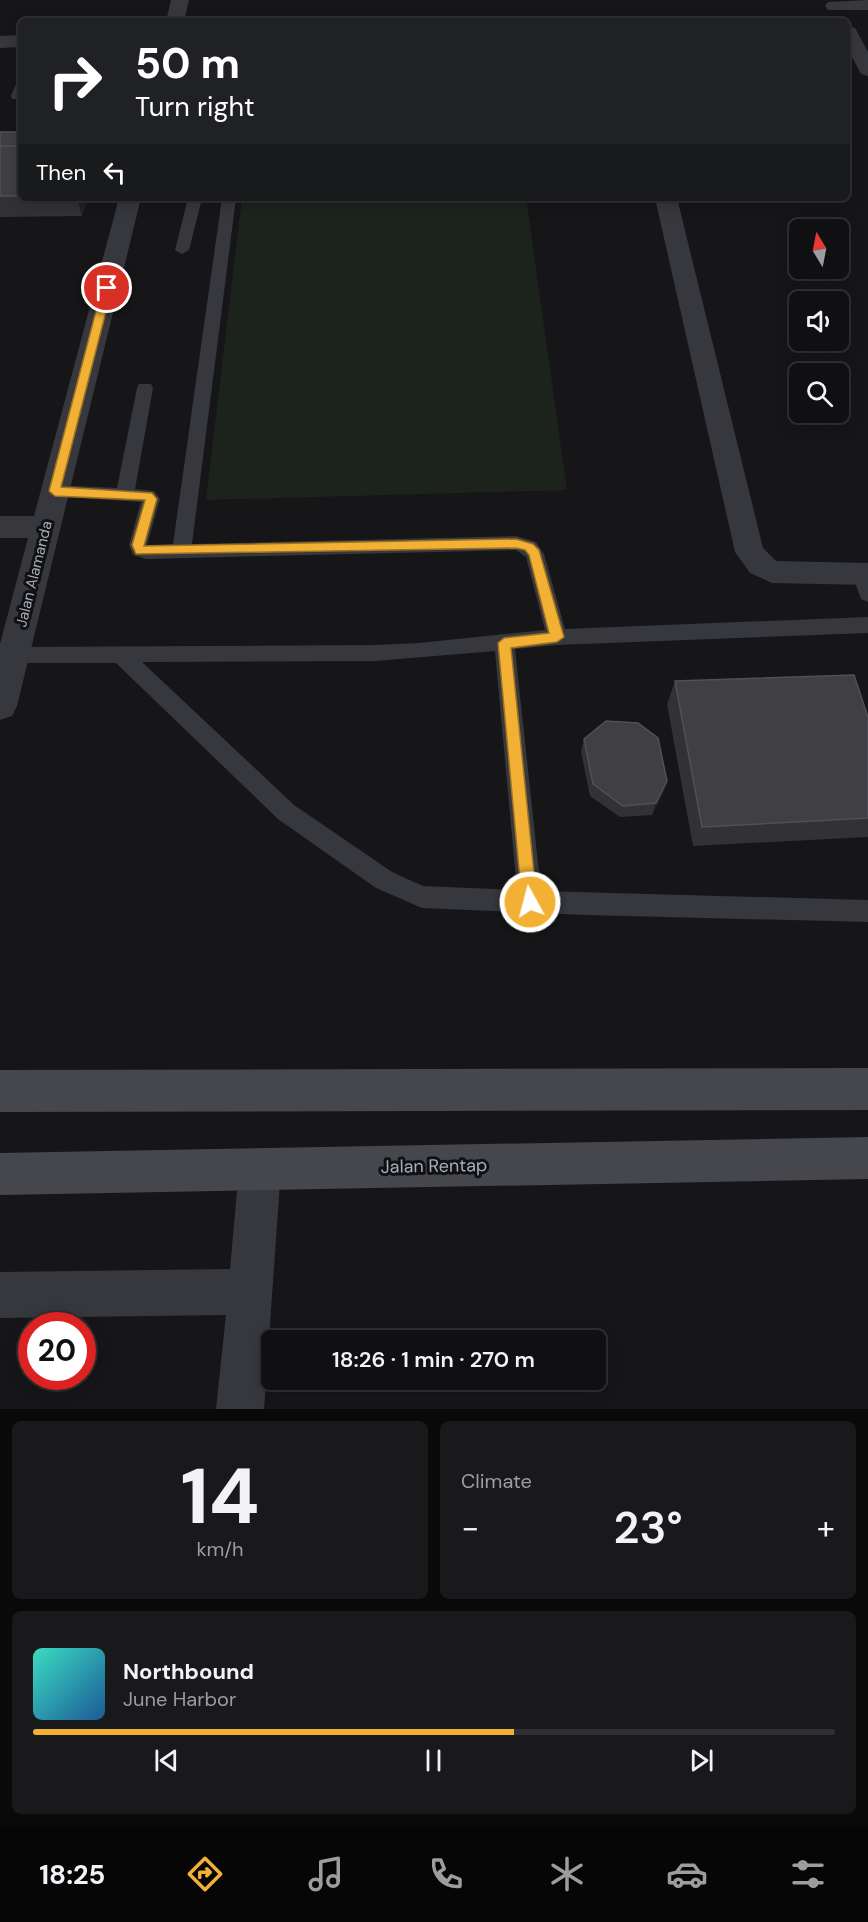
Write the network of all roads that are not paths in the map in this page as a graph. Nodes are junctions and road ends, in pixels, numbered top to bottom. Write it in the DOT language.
graph roads {
  1 [pos="180,0"];
  2 [pos="868,5"];
  3 [pos="835,9"];
  4 [pos="176,18"];
  5 [pos="850,37"];
  6 [pos="18,41"];
  7 [pos="0,42"];
  8 [pos="859,62"];
  9 [pos="129,201"];
  10 [pos="194,201"];
  11 [pos="229,201"];
  12 [pos="667,201"];
  13 [pos="182,250"];
  14 [pos="145,388"];
  15 [pos="55,491"];
  16 [pos="125,494"];
  17 [pos="0,527"];
  18 [pos="46,527"];
  19 [pos="182,550"];
  20 [pos="866,581"];
  21 [pos="868,625"];
  22 [pos="557,637"];
  23 [pos="504,643"];
  24 [pos="120,654"];
  25 [pos="13,655"];
  26 [pos="0,706"];
  27 [pos="530,902"];
  28 [pos="868,911"];
  29 [pos="868,1089"];
  30 [pos="0,1091"];
  31 [pos="868,1158"];
  32 [pos="260,1169"];
  33 [pos="0,1174"];
  34 [pos="251,1292"];
  35 [pos="0,1295"];
  36 [pos="240,1409"];
  1 -- 4 [label="street"];
  2 -- 3 [label="street"];
  5 -- 8 [label="street"];
  6 -- 7 [label="street"];
  9 -- 15 [label="street, Jalan Alamanda"];
  10 -- 13 [label="lane"];
  11 -- 19 [label="lane"];
  12 -- 20 [label="street"];
  14 -- 16 [label="lane"];
  15 -- 16 [label="lane"];
  15 -- 18 [label="street, Jalan Alamanda"];
  16 -- 19 [label="lane"];
  17 -- 18 [label="street"];
  18 -- 25 [label="street, Jalan Alamanda"];
  19 -- 22 [label="lane"];
  21 -- 22 [label="lane"];
  22 -- 23 [label="lane"];
  23 -- 24 [label="lane"];
  23 -- 27 [label="lane"];
  24 -- 25 [label="lane"];
  24 -- 27 [label="lane"];
  25 -- 26 [label="street, Jalan Alamanda"];
  27 -- 28 [label="lane"];
  29 -- 30 [label="main road"];
  31 -- 32 [label="main road, Jalan Rentap"];
  32 -- 33 [label="main road, Jalan Rentap"];
  32 -- 34 [label="street"];
  34 -- 35 [label="street"];
  34 -- 36 [label="street"];
}
